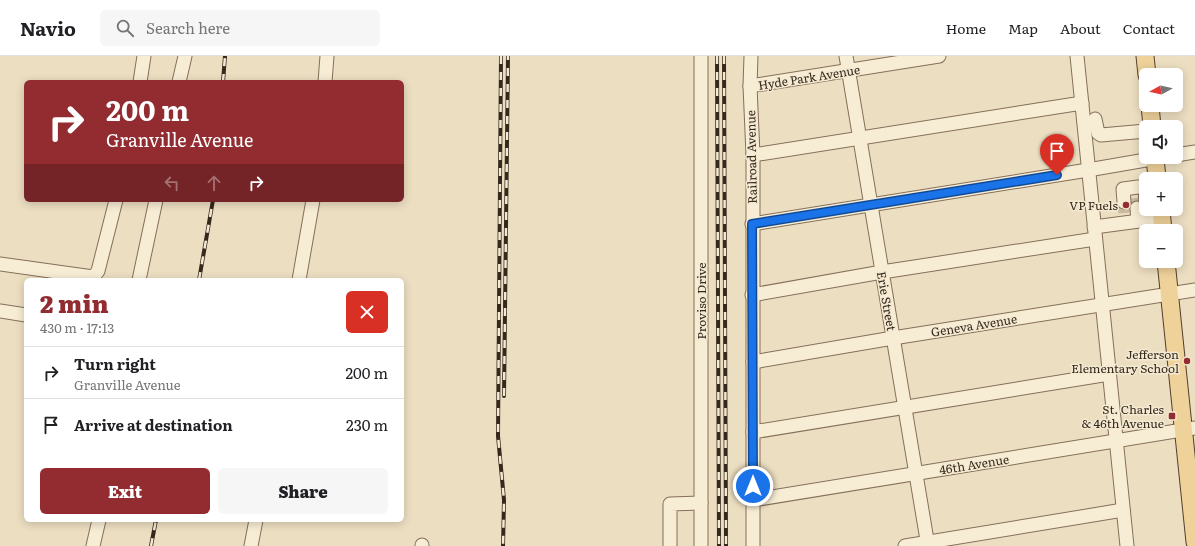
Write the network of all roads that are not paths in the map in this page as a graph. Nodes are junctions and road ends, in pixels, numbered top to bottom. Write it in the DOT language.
graph roads {
  1 [pos="144,56"];
  2 [pos="185,56"];
  3 [pos="327,56"];
  4 [pos="701,56"];
  5 [pos="751,56"];
  6 [pos="846,56"];
  7 [pos="939,56"];
  8 [pos="1077,56"];
  9 [pos="1145,56"];
  10 [pos="1146,68"];
  11 [pos="848,70"];
  12 [pos="140,80"];
  13 [pos="180,80"];
  14 [pos="325,80"];
  15 [pos="750,86"];
  16 [pos="1082,103"];
  17 [pos="1096,119"];
  18 [pos="1139,132"];
  19 [pos="860,138"];
  20 [pos="1195,152"];
  21 [pos="1183,154"];
  22 [pos="753,155"];
  23 [pos="1139,161"];
  24 [pos="1088,170"];
  25 [pos="115,202"];
  26 [pos="156,202"];
  27 [pos="313,202"];
  28 [pos="871,204"];
  29 [pos="1139,208"];
  30 [pos="752,224"];
  31 [pos="1095,233"];
  32 [pos="0,264"];
  33 [pos="1167,268"];
  34 [pos="882,272"];
  35 [pos="86,278"];
  36 [pos="93,278"];
  37 [pos="139,278"];
  38 [pos="299,278"];
  39 [pos="1195,290"];
  40 [pos="1170,294"];
  41 [pos="752,295"];
  42 [pos="1102,305"];
  43 [pos="0,311"];
  44 [pos="24,315"];
  45 [pos="894,338"];
  46 [pos="753,362"];
  47 [pos="1109,374"];
  48 [pos="905,407"];
  49 [pos="1189,429"];
  50 [pos="753,432"];
  51 [pos="1116,441"];
  52 [pos="917,474"];
  53 [pos="753,500"];
  54 [pos="701,503"];
  55 [pos="1123,510"];
  56 [pos="99,522"];
  57 [pos="256,522"];
  58 [pos="1195,542"];
  59 [pos="928,544"];
  60 [pos="93,546"];
  61 [pos="251,546"];
  62 [pos="670,546"];
  63 [pos="701,546"];
  64 [pos="753,546"];
  65 [pos="905,546"];
  66 [pos="1127,546"];
  1 -- 12 [label="street"];
  2 -- 13 [label="street"];
  3 -- 14 [label="street"];
  4 -- 54 [label="street, Proviso Drive"];
  5 -- 15 [label="street, Railroad Avenue"];
  6 -- 11 [label="street, Erie Street"];
  7 -- 11 [label="street, Hyde Park Avenue"];
  8 -- 16 [label="street"];
  9 -- 10 [label="main road"];
  11 -- 15 [label="street, Hyde Park Avenue"];
  11 -- 19 [label="street, Erie Street"];
  15 -- 22 [label="street, Railroad Avenue"];
  16 -- 19 [label="street"];
  16 -- 24 [label="street"];
  17 -- 18 [label="street"];
  19 -- 22 [label="street"];
  19 -- 28 [label="street, Erie Street"];
  20 -- 21 [label="street"];
  22 -- 30 [label="street, Railroad Avenue"];
  23 -- 24 [label="street"];
  24 -- 28 [label="street"];
  24 -- 31 [label="street"];
  25 -- 36 [label="street"];
  26 -- 37 [label="street"];
  27 -- 38 [label="street"];
  28 -- 30 [label="street"];
  28 -- 34 [label="street, Erie Street"];
  29 -- 31 [label="street"];
  30 -- 41 [label="street, Railroad Avenue"];
  31 -- 34 [label="street"];
  31 -- 42 [label="street"];
  32 -- 35 [label="street"];
  33 -- 40 [label="main road"];
  34 -- 41 [label="street"];
  34 -- 45 [label="street, Erie Street"];
  39 -- 40 [label="street, Geneva Avenue"];
  40 -- 42 [label="street, Geneva Avenue"];
  40 -- 49 [label="main road"];
  41 -- 46 [label="street, Railroad Avenue"];
  42 -- 45 [label="street, Geneva Avenue"];
  42 -- 47 [label="street"];
  43 -- 44 [label="street"];
  45 -- 46 [label="street, Geneva Avenue"];
  45 -- 48 [label="street, Erie Street"];
  46 -- 50 [label="street, Railroad Avenue"];
  47 -- 48 [label="street"];
  47 -- 51 [label="street"];
  48 -- 50 [label="street"];
  48 -- 52 [label="street, Erie Street"];
  49 -- 51 [label="street, 46th Avenue"];
  49 -- 58 [label="main road"];
  50 -- 53 [label="street, Railroad Avenue"];
  51 -- 52 [label="street, 46th Avenue"];
  51 -- 55 [label="street"];
  52 -- 53 [label="street, 46th Avenue"];
  52 -- 59 [label="street, Erie Street"];
  53 -- 64 [label="street, Railroad Avenue"];
  54 -- 62 [label="street"];
  54 -- 63 [label="street, Proviso Drive"];
  55 -- 59 [label="street"];
  55 -- 66 [label="street"];
  56 -- 60 [label="street"];
  57 -- 61 [label="street"];
  59 -- 65 [label="street"];
}
